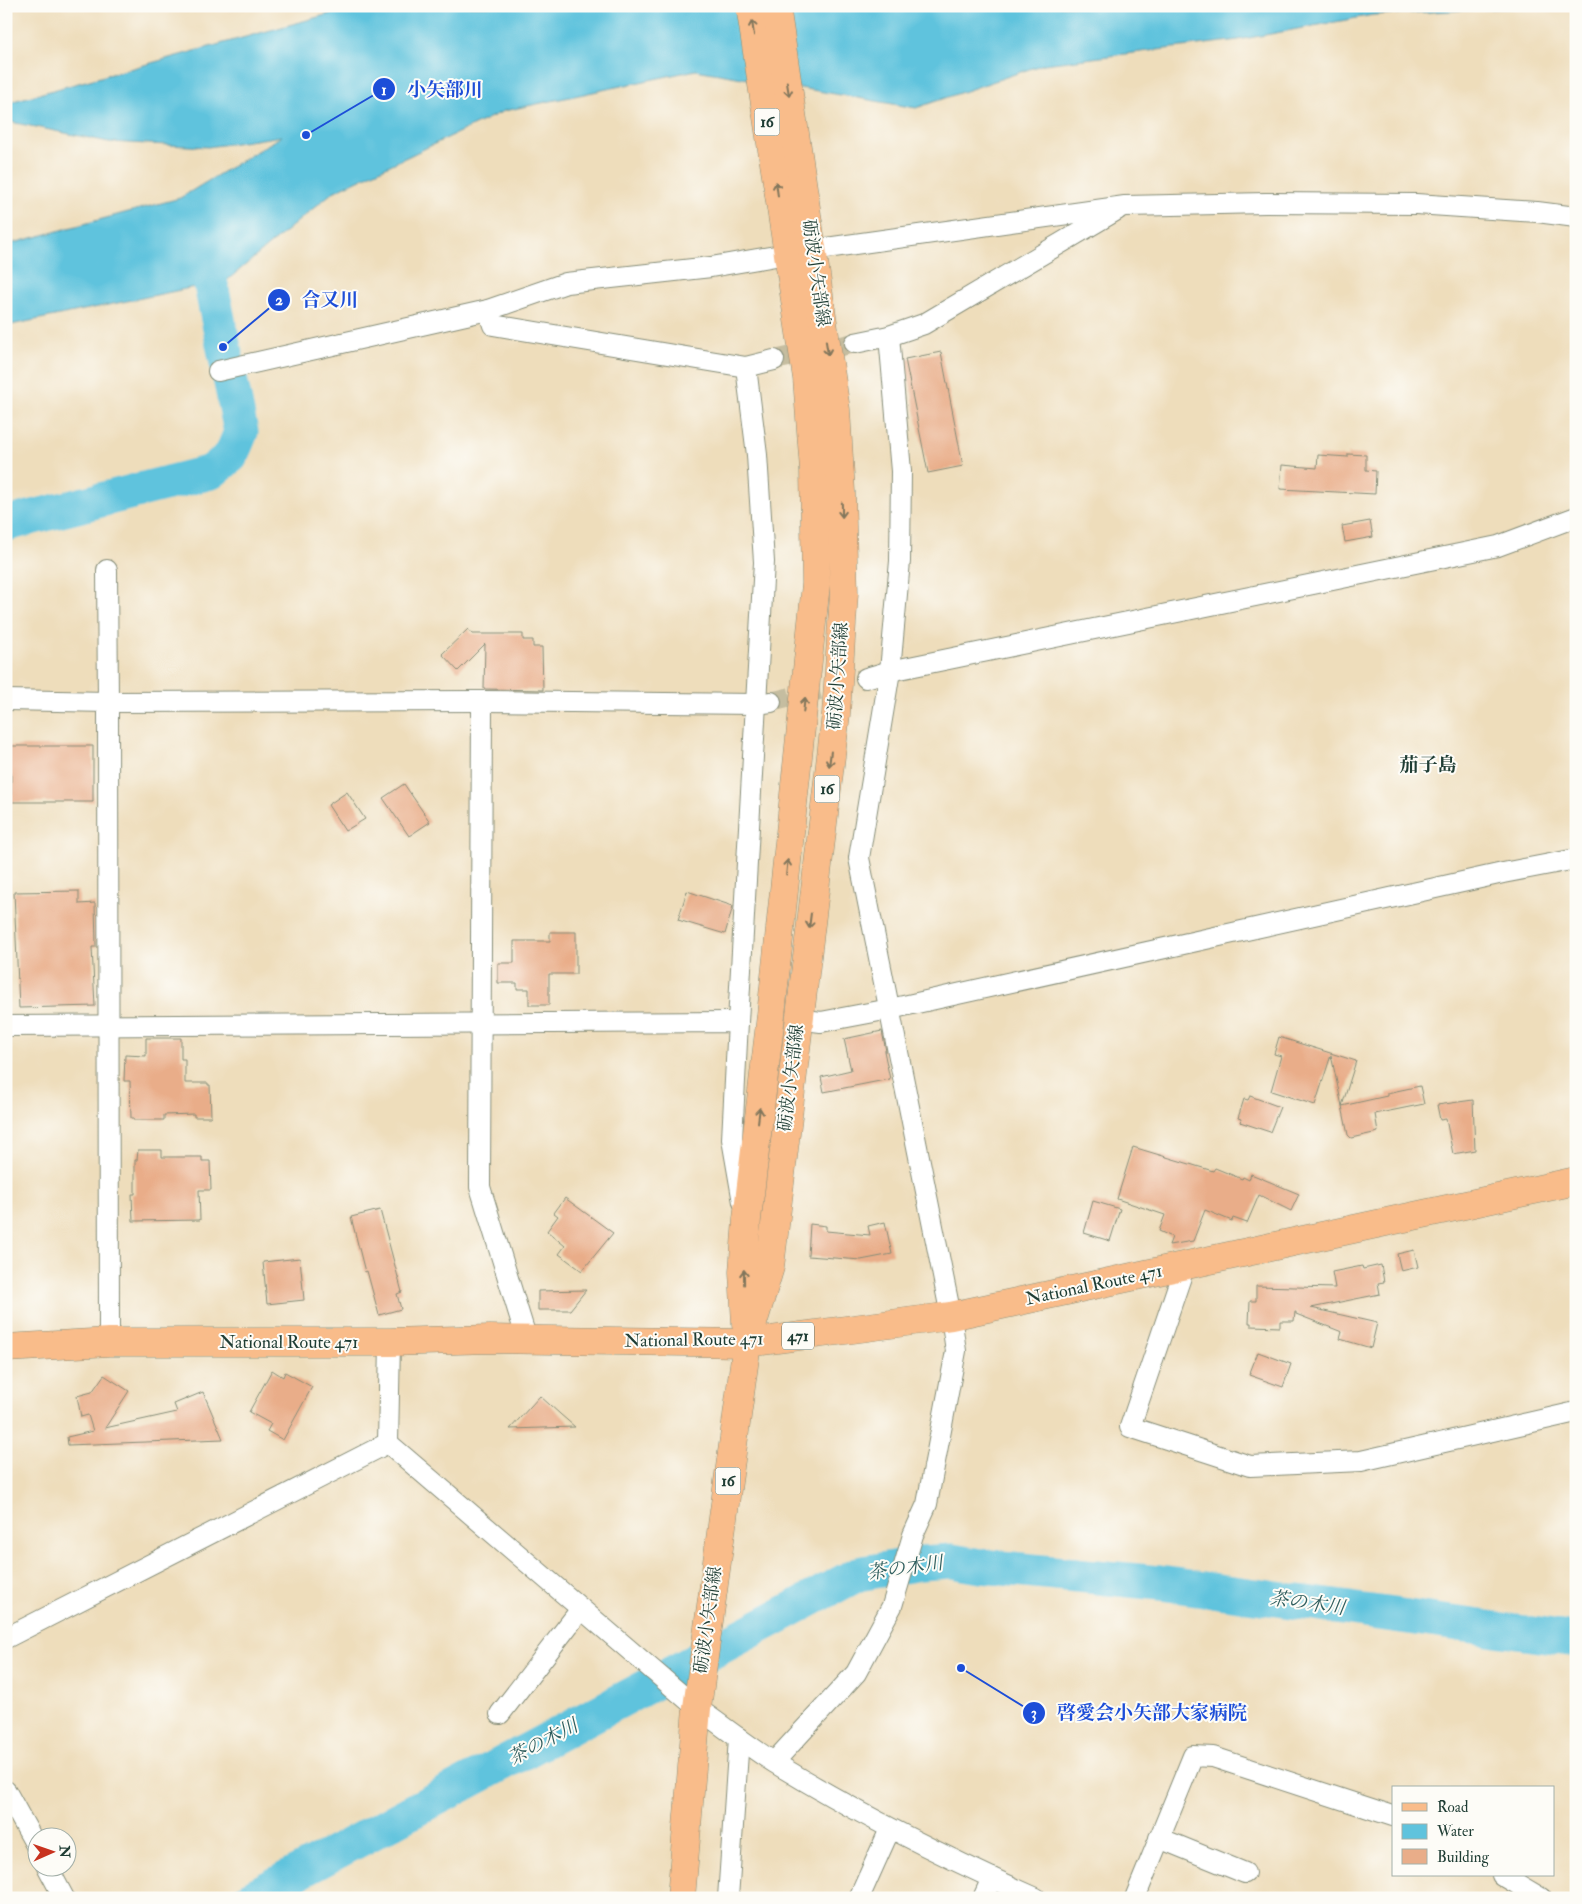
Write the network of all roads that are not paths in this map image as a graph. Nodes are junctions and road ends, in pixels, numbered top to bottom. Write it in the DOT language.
graph roads {
  1 [pos="750,6"];
  2 [pos="776,6"];
  3 [pos="1125,206"];
  4 [pos="1576,217"];
  5 [pos="798,243"];
  6 [pos="488,310"];
  7 [pos="889,336"];
  8 [pos="855,343"];
  9 [pos="774,360"];
  10 [pos="746,367"];
  11 [pos="218,371"];
  12 [pos="1576,517"];
  13 [pos="107,570"];
  14 [pos="890,671"];
  15 [pos="866,678"];
  16 [pos="6,700"];
  17 [pos="482,701"];
  18 [pos="108,702"];
  19 [pos="764,703"];
  20 [pos="1576,859"];
  21 [pos="890,1008"];
  22 [pos="798,1019"];
  23 [pos="481,1022"];
  24 [pos="738,1022"];
  25 [pos="110,1024"];
  26 [pos="6,1026"];
  27 [pos="1576,1181"];
  28 [pos="747,1219"];
  29 [pos="1185,1265"];
  30 [pos="951,1316"];
  31 [pos="527,1340"];
  32 [pos="109,1342"];
  33 [pos="390,1342"];
  34 [pos="747,1343"];
  35 [pos="6,1348"];
  36 [pos="1576,1412"];
  37 [pos="388,1443"];
  38 [pos="581,1609"];
  39 [pos="6,1638"];
  40 [pos="697,1708"];
  41 [pos="500,1714"];
  42 [pos="739,1738"];
  43 [pos="774,1762"];
  44 [pos="6,1791"];
  45 [pos="1392,1816"];
  46 [pos="890,1829"];
  47 [pos="28,1831"];
  48 [pos="1159,1838"];
  49 [pos="1246,1873"];
  50 [pos="52,1876"];
  51 [pos="1504,1876"];
  52 [pos="992,1878"];
  53 [pos="64,1898"];
  54 [pos="681,1898"];
  55 [pos="728,1898"];
  56 [pos="859,1898"];
  57 [pos="983,1898"];
  58 [pos="1036,1898"];
  59 [pos="1134,1898"];
  60 [pos="1541,1898"];
  5 -- 1 [label="main road, 砺波小矢部線 / 16, one-way"];
  2 -- 5 [label="main road, 砺波小矢部線 / 16, one-way"];
  3 -- 4 [label="street"];
  3 -- 5 [label="street"];
  3 -- 7 [label="street"];
  5 -- 6 [label="street"];
  5 -- 22 [label="main road, 砺波小矢部線 / 16, one-way"];
  28 -- 5 [label="main road, 砺波小矢部線 / 16, one-way"];
  6 -- 10 [label="street"];
  6 -- 11 [label="street"];
  7 -- 8 [label="street"];
  7 -- 14 [label="street"];
  9 -- 10 [label="street"];
  10 -- 19 [label="street"];
  12 -- 14 [label="street"];
  13 -- 18 [label="street"];
  14 -- 15 [label="street"];
  14 -- 21 [label="street"];
  16 -- 18 [label="street"];
  17 -- 18 [label="street"];
  17 -- 19 [label="street"];
  17 -- 23 [label="street"];
  18 -- 25 [label="street"];
  19 -- 24 [label="street"];
  20 -- 21 [label="street"];
  21 -- 22 [label="street"];
  21 -- 30 [label="street"];
  22 -- 34 [label="main road, 砺波小矢部線 / 16"];
  23 -- 24 [label="street"];
  23 -- 25 [label="street"];
  23 -- 31 [label="street"];
  24 -- 28 [label="street"];
  25 -- 26 [label="street"];
  25 -- 32 [label="street"];
  27 -- 29 [label="main road, National Route 471 / 471"];
  34 -- 28 [label="main road, 砺波小矢部線 / 16, one-way"];
  29 -- 30 [label="main road, National Route 471 / 471"];
  29 -- 36 [label="street"];
  30 -- 34 [label="main road, National Route 471 / 471"];
  30 -- 43 [label="street"];
  31 -- 33 [label="main road, National Route 471 / 471"];
  31 -- 34 [label="main road, National Route 471 / 471"];
  32 -- 33 [label="main road, National Route 471 / 471"];
  32 -- 35 [label="main road, National Route 471 / 471"];
  33 -- 37 [label="street"];
  34 -- 40 [label="main road, 砺波小矢部線 / 16"];
  37 -- 38 [label="street"];
  37 -- 39 [label="street"];
  38 -- 40 [label="street"];
  38 -- 41 [label="street"];
  40 -- 42 [label="street"];
  40 -- 54 [label="main road, 砺波小矢部線 / 16"];
  42 -- 43 [label="street"];
  42 -- 55 [label="street"];
  43 -- 46 [label="street"];
  44 -- 47 [label="street"];
  45 -- 48 [label="street"];
  46 -- 52 [label="street"];
  46 -- 56 [label="street"];
  48 -- 49 [label="street"];
  48 -- 59 [label="street"];
  50 -- 53 [label="street"];
  51 -- 60 [label="street"];
  52 -- 57 [label="street"];
  52 -- 58 [label="street"];
}
